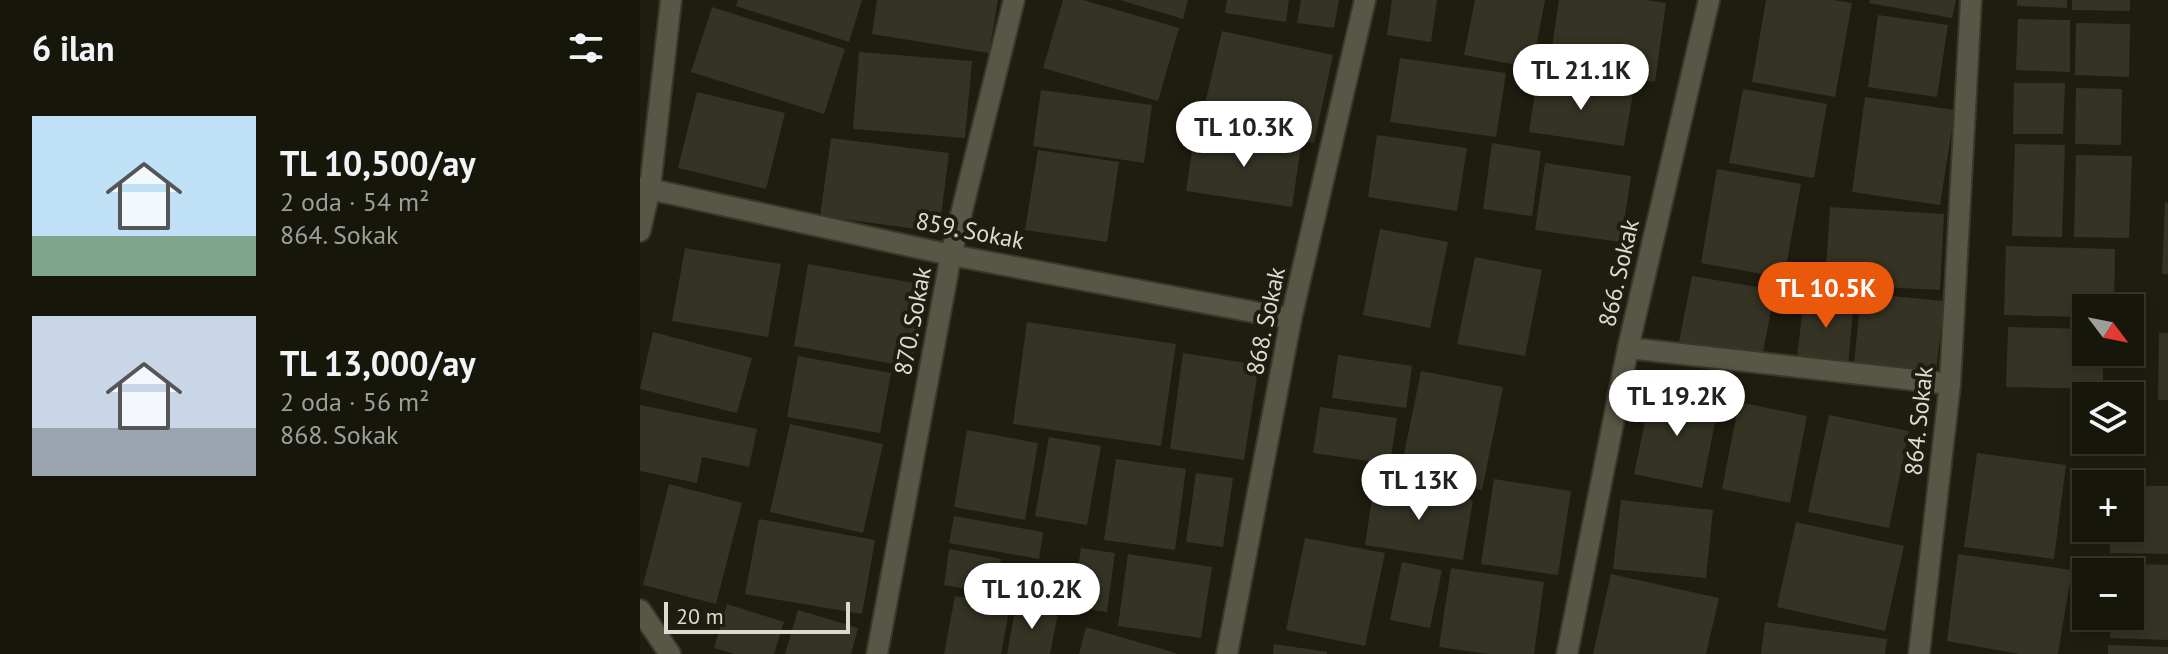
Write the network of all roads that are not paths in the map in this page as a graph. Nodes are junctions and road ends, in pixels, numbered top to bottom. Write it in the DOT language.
graph roads {
  1 [pos="671,0"];
  2 [pos="1014,0"];
  3 [pos="1365,0"];
  4 [pos="1709,0"];
  5 [pos="1971,0"];
  6 [pos="645,187"];
  7 [pos="640,231"];
  8 [pos="951,255"];
  9 [pos="1291,319"];
  10 [pos="1628,348"];
  11 [pos="1950,384"];
  12 [pos="640,610"];
  13 [pos="670,654"];
  14 [pos="877,654"];
  15 [pos="1227,654"];
  16 [pos="1567,654"];
  17 [pos="1919,654"];
  1 -- 6 [label="street"];
  2 -- 8 [label="street, 870. Sokak"];
  3 -- 9 [label="street, 868. Sokak"];
  4 -- 10 [label="street, 866. Sokak"];
  5 -- 11 [label="street, 864. Sokak"];
  6 -- 7 [label="street"];
  6 -- 8 [label="street, 859. Sokak"];
  8 -- 9 [label="street, 859. Sokak"];
  8 -- 14 [label="street, 870. Sokak"];
  9 -- 15 [label="street, 868. Sokak"];
  10 -- 11 [label="street"];
  10 -- 16 [label="street, 866. Sokak"];
  11 -- 17 [label="street, 864. Sokak"];
  12 -- 13 [label="street"];
}
